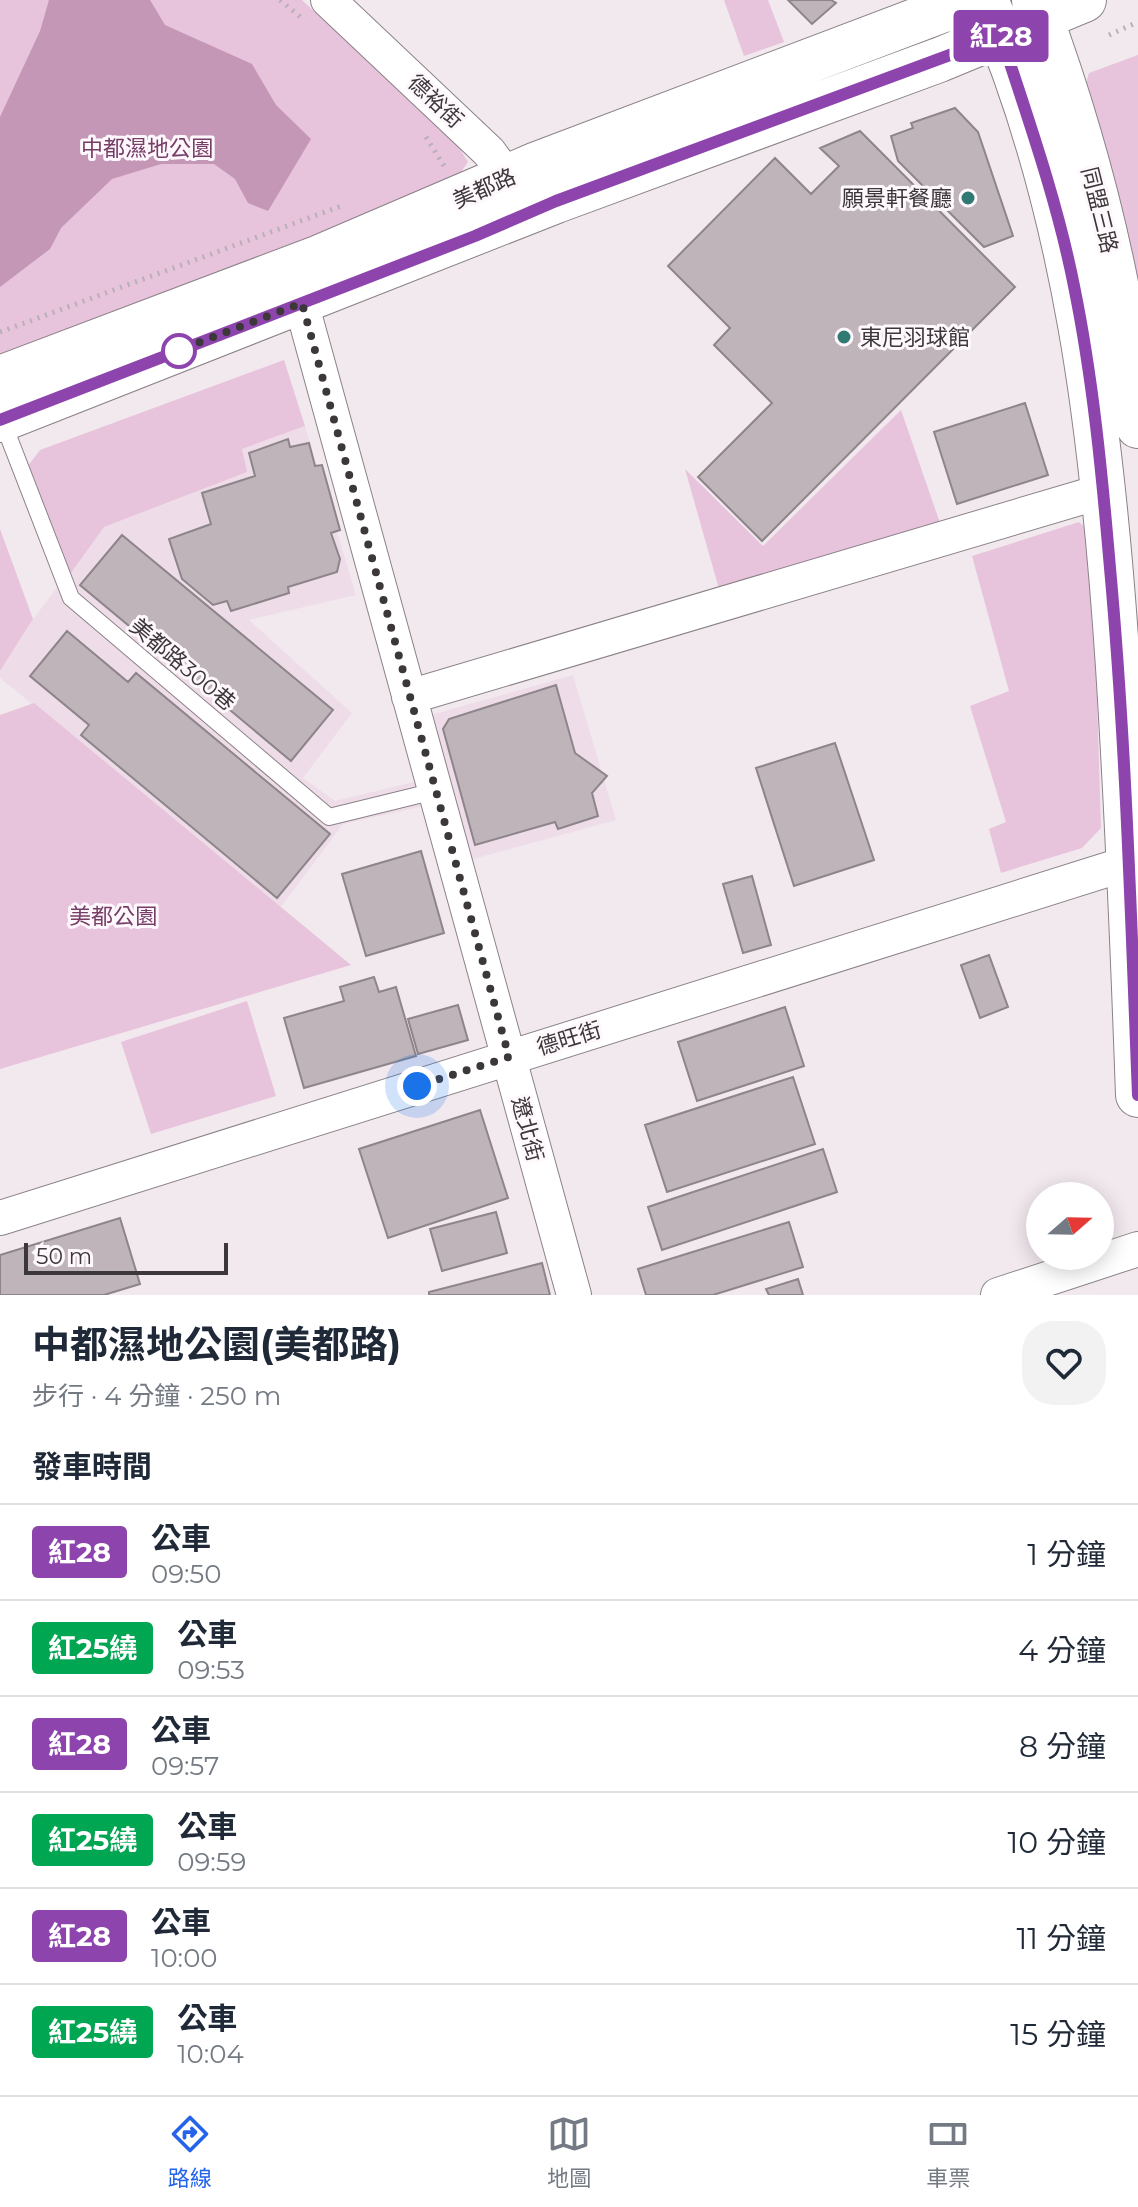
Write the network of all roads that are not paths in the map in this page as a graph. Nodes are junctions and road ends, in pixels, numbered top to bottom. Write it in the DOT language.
graph roads {
  1 [pos="328,0"];
  2 [pos="970,0"];
  3 [pos="1084,0"];
  4 [pos="1037,9"];
  5 [pos="994,18"];
  6 [pos="515,197"];
  7 [pos="296,286"];
  8 [pos="0,406"];
  9 [pos="1138,426"];
  10 [pos="1103,491"];
  11 [pos="409,697"];
  12 [pos="435,791"];
  13 [pos="1134,860"];
  14 [pos="509,1057"];
  15 [pos="1138,1095"];
  16 [pos="0,1218"];
  17 [pos="1138,1249"];
  18 [pos="574,1295"];
  19 [pos="998,1295"];
  1 -- 6 [label="street, 德裕街"];
  2 -- 6 [label="street, 美都路"];
  3 -- 4 [label="street, 美都路"];
  4 -- 5 [label="street, 美都路"];
  4 -- 9 [label="street, 同盟三路"];
  5 -- 6 [label="street, 美都路"];
  5 -- 10 [label="street, 同盟三路"];
  6 -- 7 [label="street, 美都路"];
  7 -- 8 [label="street, 美都路"];
  7 -- 11 [label="street, 遼北街"];
  8 -- 12 [label="lane, 美都路300巷"];
  10 -- 11 [label="street"];
  10 -- 13 [label="street, 同盟三路"];
  11 -- 12 [label="street, 遼北街"];
  12 -- 14 [label="street, 遼北街"];
  13 -- 14 [label="street, 德旺街"];
  13 -- 15 [label="street, 同盟三路"];
  14 -- 16 [label="street, 德旺街"];
  14 -- 18 [label="street, 遼北街"];
  17 -- 19 [label="street"];
}
